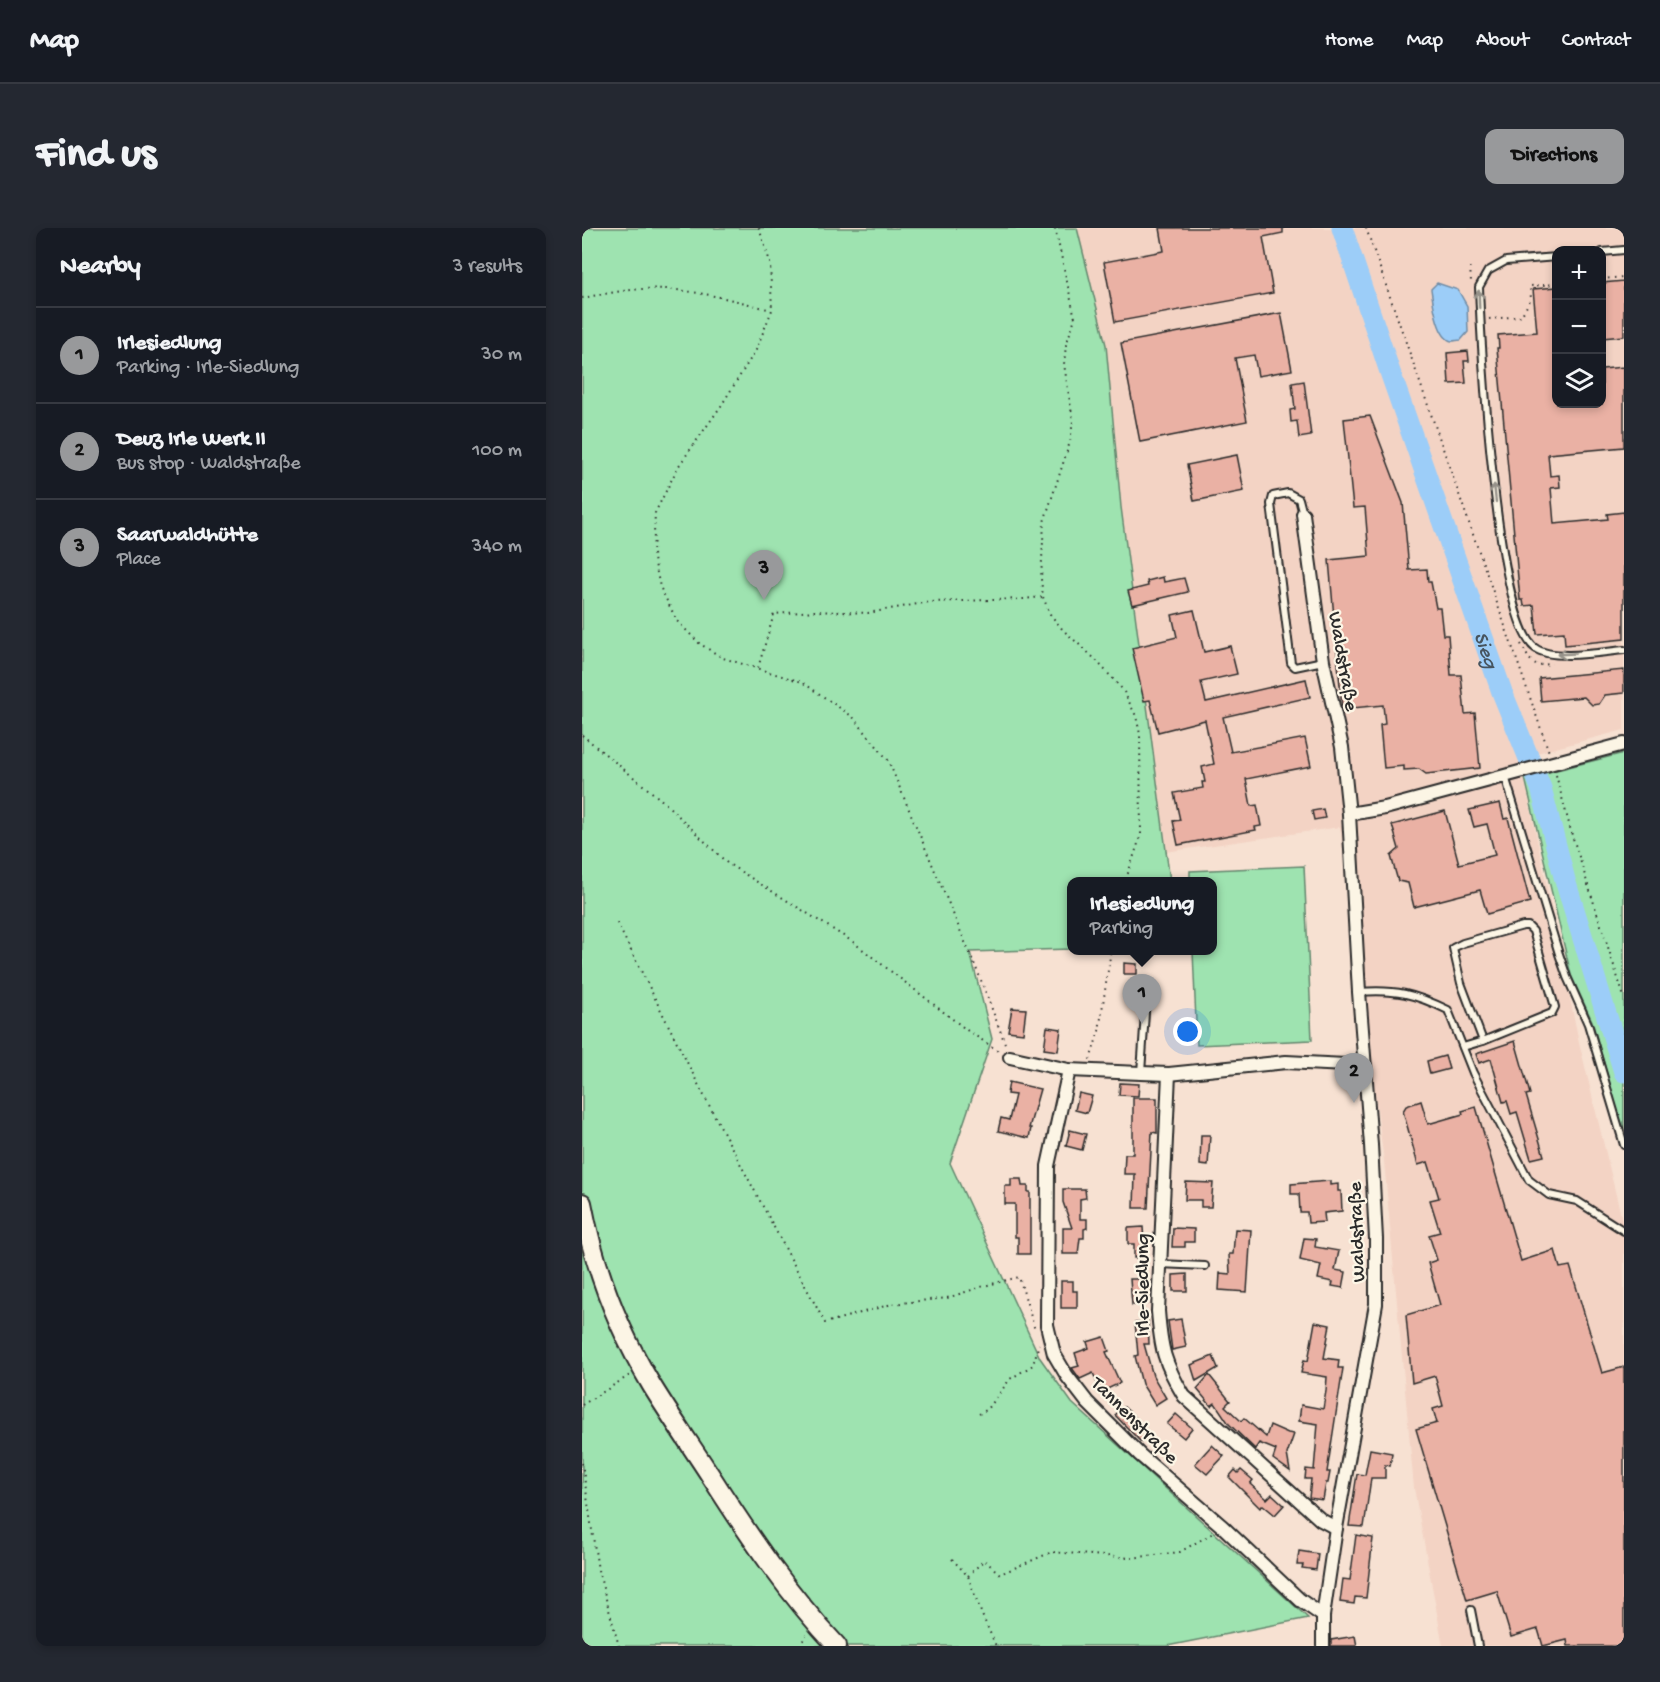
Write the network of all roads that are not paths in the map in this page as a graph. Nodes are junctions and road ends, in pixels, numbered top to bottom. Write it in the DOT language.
graph roads {
  1 [pos="1624,250"];
  2 [pos="1606,252"];
  3 [pos="1552,257"];
  4 [pos="1304,514"];
  5 [pos="1624,650"];
  6 [pos="1323,661"];
  7 [pos="1624,744"];
  8 [pos="1505,776"];
  9 [pos="1349,814"];
  10 [pos="1359,992"];
  11 [pos="1146,997"];
  12 [pos="1483,1041"];
  13 [pos="1463,1047"];
  14 [pos="1010,1057"];
  15 [pos="1365,1066"];
  16 [pos="1069,1070"];
  17 [pos="1141,1074"];
  18 [pos="1169,1074"];
  19 [pos="1624,1145"];
  20 [pos="582,1203"];
  21 [pos="1624,1231"];
  22 [pos="1159,1264"];
  23 [pos="1205,1266"];
  24 [pos="1336,1528"];
  25 [pos="1471,1610"];
  26 [pos="1323,1616"];
  27 [pos="837,1646"];
  28 [pos="1323,1646"];
  29 [pos="1478,1646"];
  1 -- 2 [label="lane"];
  5 -- 3 [label="lane, one-way"];
  4 -- 6 [label="street, Waldstraße"];
  4 -- 6 [label="lane"];
  6 -- 9 [label="street, Waldstraße"];
  7 -- 8 [label="street"];
  8 -- 9 [label="street"];
  8 -- 19 [label="lane"];
  9 -- 10 [label="street, Waldstraße"];
  10 -- 13 [label="lane"];
  10 -- 15 [label="street, Waldstraße"];
  11 -- 17 [label="lane"];
  12 -- 12 [label="lane"];
  12 -- 13 [label="lane"];
  13 -- 21 [label="lane"];
  14 -- 16 [label="street"];
  15 -- 18 [label="street"];
  15 -- 24 [label="street, Waldstraße"];
  16 -- 17 [label="street"];
  16 -- 26 [label="street, Tannenstraße"];
  17 -- 18 [label="street"];
  18 -- 22 [label="street, Irle-Siedlung"];
  20 -- 27 [label="main road"];
  22 -- 23 [label="lane"];
  22 -- 24 [label="street, Irle-Siedlung"];
  24 -- 26 [label="street, Waldstraße"];
  25 -- 29 [label="lane"];
  26 -- 28 [label="street, Waldstraße"];
}
